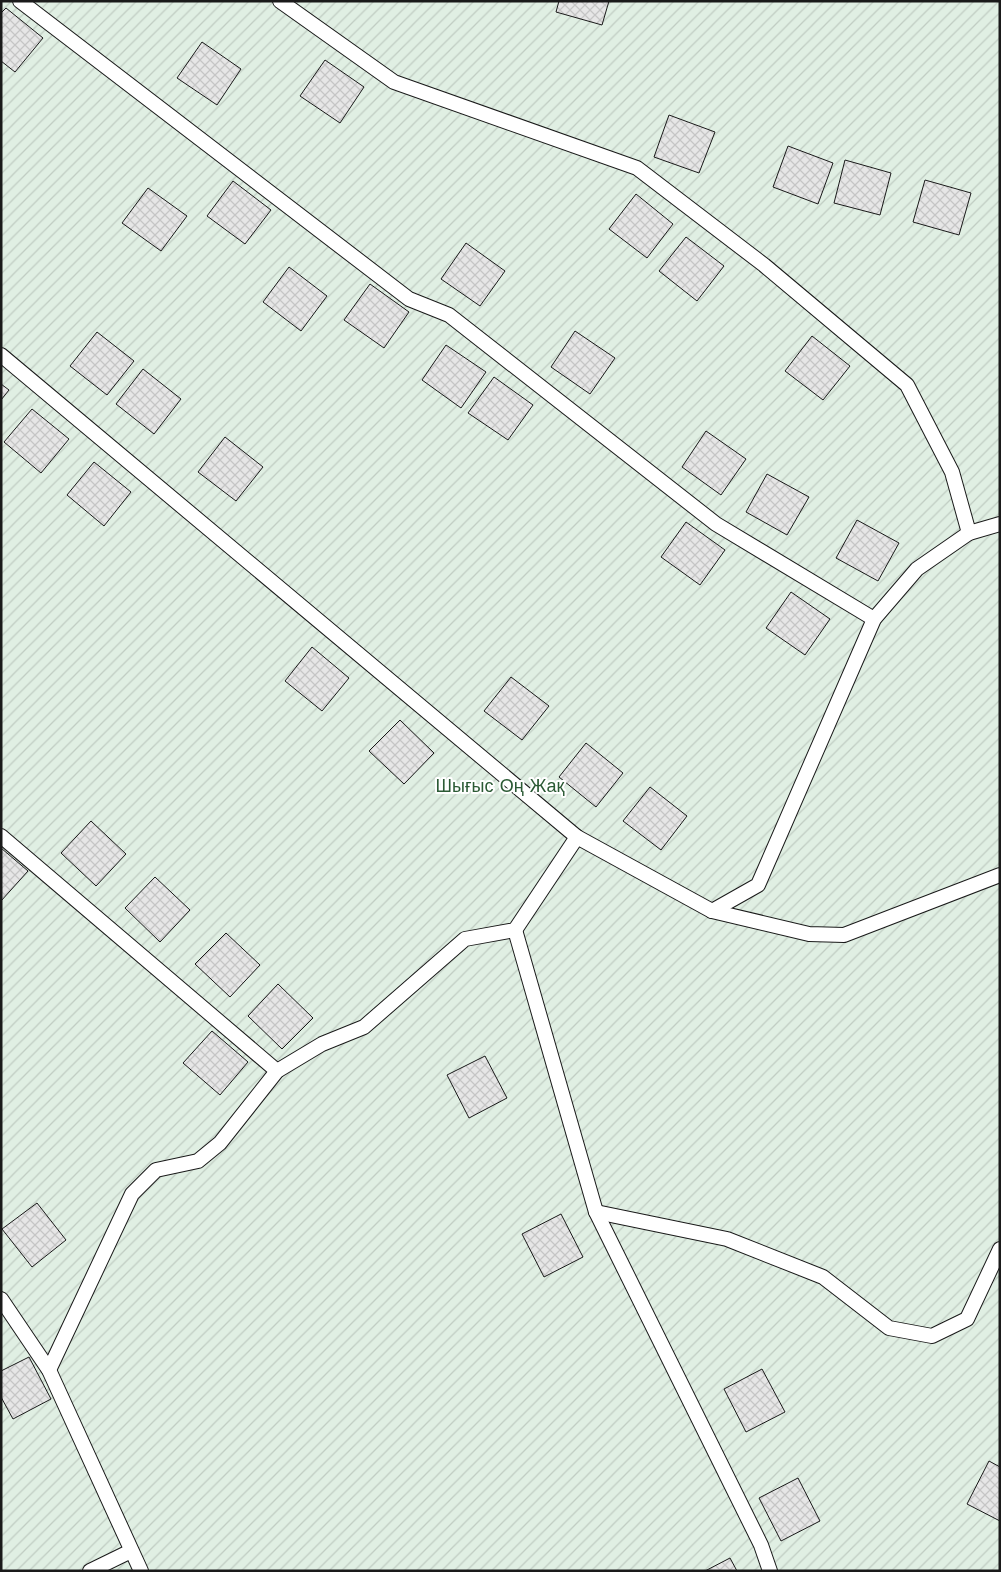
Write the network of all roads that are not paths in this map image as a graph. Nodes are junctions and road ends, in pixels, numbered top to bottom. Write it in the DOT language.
graph roads {
  1 [pos="20,1"];
  2 [pos="280,1"];
  3 [pos="1,355"];
  4 [pos="1000,524"];
  5 [pos="969,533"];
  6 [pos="874,619"];
  7 [pos="1,836"];
  8 [pos="577,837"];
  9 [pos="1000,875"];
  10 [pos="712,911"];
  11 [pos="515,930"];
  12 [pos="277,1070"];
  13 [pos="596,1212"];
  14 [pos="1000,1249"];
  15 [pos="1,1299"];
  16 [pos="48,1370"];
  17 [pos="131,1551"];
  18 [pos="90,1571"];
  19 [pos="141,1571"];
  20 [pos="770,1571"];
  1 -- 6 [label="lane"];
  2 -- 5 [label="lane"];
  3 -- 8 [label="lane"];
  4 -- 5 [label="lane"];
  5 -- 6 [label="lane"];
  6 -- 10 [label="lane"];
  7 -- 12 [label="lane"];
  8 -- 10 [label="lane"];
  8 -- 11 [label="lane"];
  9 -- 10 [label="lane"];
  11 -- 12 [label="lane"];
  11 -- 13 [label="lane"];
  12 -- 16 [label="lane"];
  13 -- 14 [label="lane"];
  13 -- 20 [label="lane"];
  15 -- 16 [label="lane"];
  16 -- 17 [label="lane"];
  17 -- 18 [label="lane"];
  17 -- 19 [label="lane"];
}
